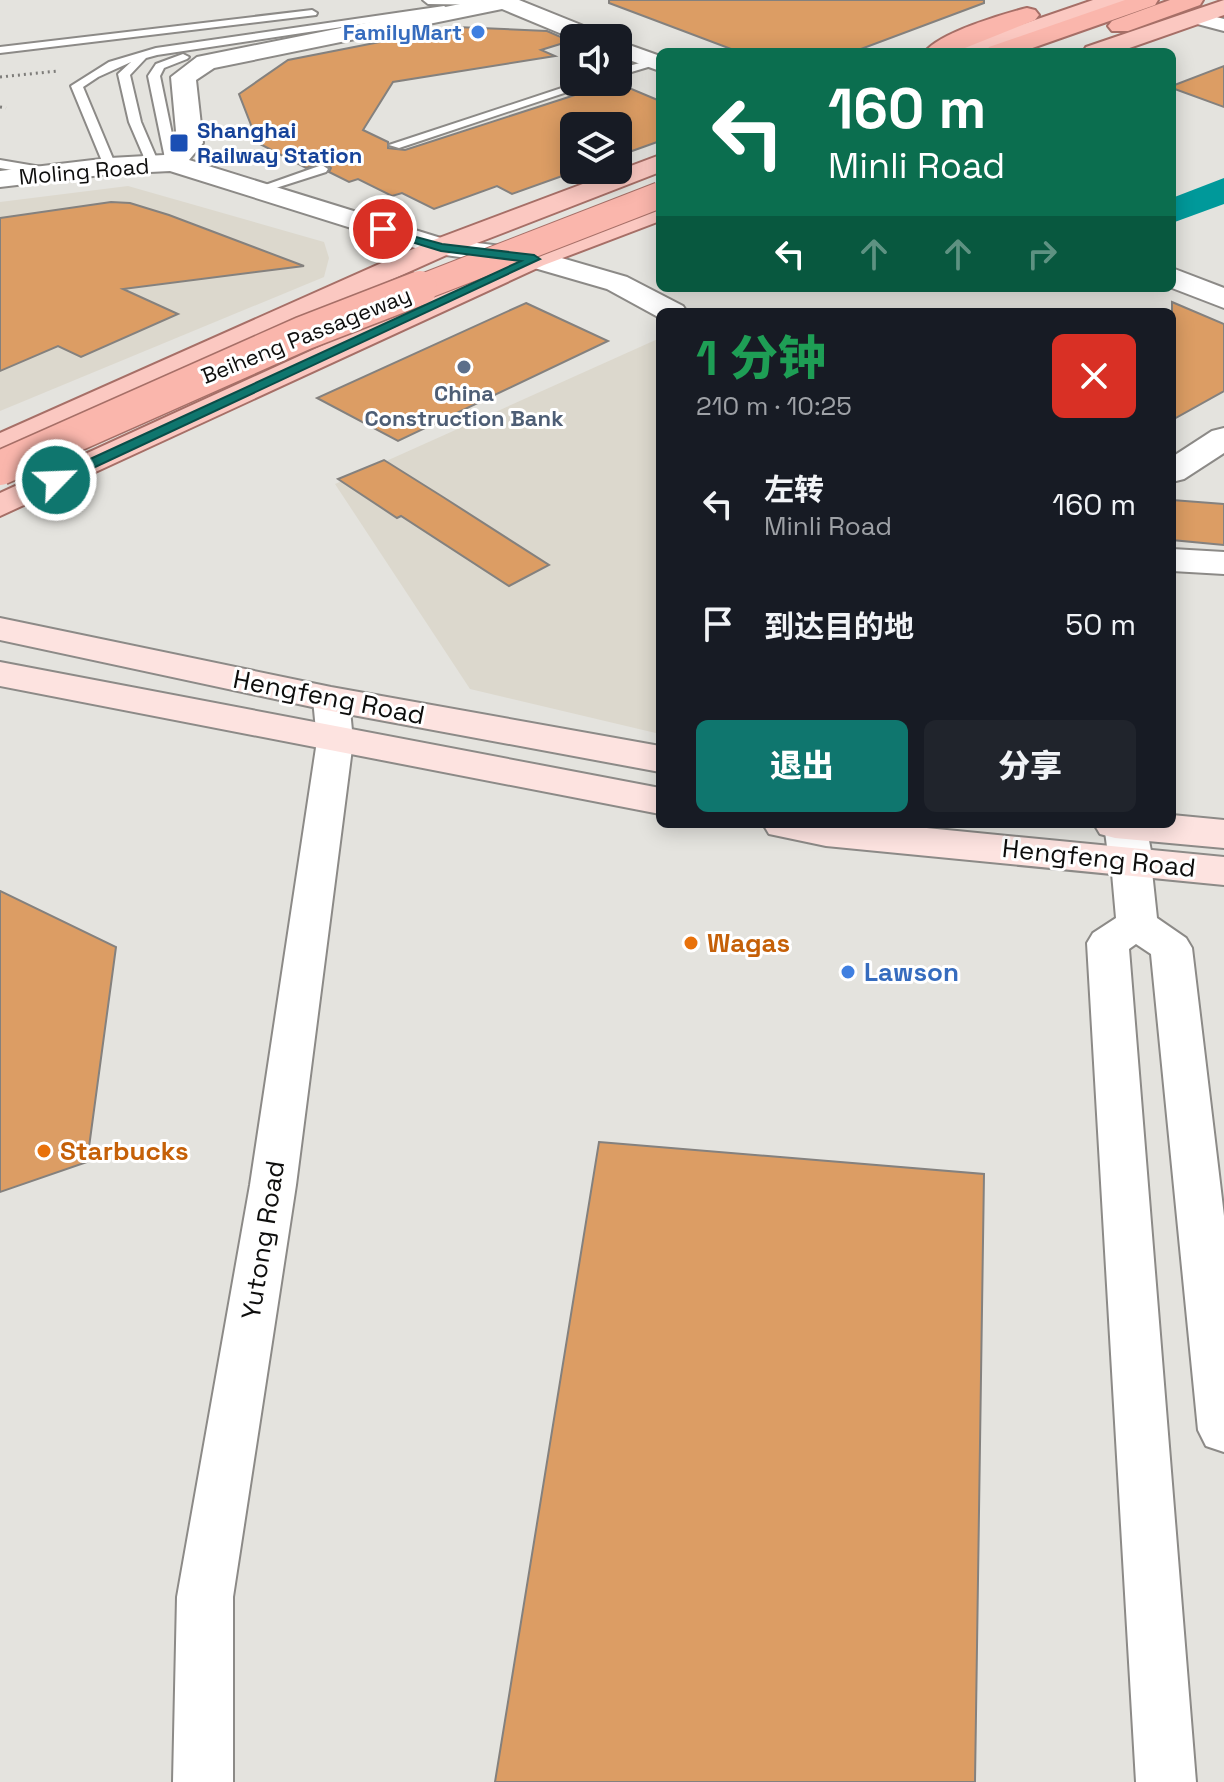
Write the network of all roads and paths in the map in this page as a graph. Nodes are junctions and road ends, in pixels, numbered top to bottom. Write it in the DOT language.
graph roads {
  1 [pos="1070,0"];
  2 [pos="1115,0"];
  3 [pos="1147,0"];
  4 [pos="1221,0"];
  5 [pos="504,1"];
  6 [pos="1224,7"];
  7 [pos="1193,9"];
  8 [pos="326,11"];
  9 [pos="342,15"];
  10 [pos="1126,23"];
  11 [pos="560,24"];
  12 [pos="1224,25"];
  13 [pos="964,46"];
  14 [pos="1009,48"];
  15 [pos="1057,48"];
  16 [pos="1104,48"];
  17 [pos="0,50"];
  18 [pos="156,53"];
  19 [pos="632,53"];
  20 [pos="656,63"];
  21 [pos="656,63"];
  22 [pos="632,69"];
  23 [pos="58,71"];
  24 [pos="0,77"];
  25 [pos="560,92"];
  26 [pos="0,107"];
  27 [pos="6,108"];
  28 [pos="395,145"];
  29 [pos="0,164"];
  30 [pos="162,164"];
  31 [pos="656,165"];
  32 [pos="110,166"];
  33 [pos="322,169"];
  34 [pos="53,173"];
  35 [pos="656,177"];
  36 [pos="0,179"];
  37 [pos="257,190"];
  38 [pos="656,197"];
  39 [pos="621,210"];
  40 [pos="656,213"];
  41 [pos="441,247"];
  42 [pos="534,259"];
  43 [pos="1176,279"];
  44 [pos="1224,299"];
  45 [pos="664,308"];
  46 [pos="1224,438"];
  47 [pos="0,443"];
  48 [pos="0,468"];
  49 [pos="1176,469"];
  50 [pos="0,481"];
  51 [pos="0,491"];
  52 [pos="0,506"];
  53 [pos="1176,560"];
  54 [pos="1224,563"];
  55 [pos="0,629"];
  56 [pos="0,674"];
  57 [pos="333,720"];
  58 [pos="656,759"];
  59 [pos="656,800"];
  60 [pos="805,828"];
  61 [pos="1124,834"];
  62 [pos="1224,834"];
  63 [pos="1224,871"];
  64 [pos="1137,924"];
  65 [pos="1224,1430"];
  66 [pos="203,1782"];
  67 [pos="1166,1782"];
  1 -- 13 [label="highway"];
  2 -- 13 [label="main road"];
  3 -- 14 [label="highway"];
  4 -- 10 [label="highway"];
  5 -- 9 [label="lane"];
  5 -- 11 [label="street"];
  5 -- 30 [label="street, Moling Road"];
  6 -- 7 [label="main road"];
  7 -- 10 [label="highway"];
  7 -- 12 [label="street"];
  7 -- 16 [label="main road"];
  8 -- 17 [label="lane"];
  9 -- 18 [label="lane"];
  9 -- 30 [label="lane"];
  10 -- 15 [label="highway"];
  18 -- 30 [label="lane"];
  18 -- 32 [label="lane"];
  19 -- 20 [label="street"];
  21 -- 22 [label="lane"];
  23 -- 24 [label="path"];
  25 -- 28 [label="lane"];
  26 -- 27 [label="path"];
  29 -- 34 [label="lane"];
  30 -- 32 [label="street, Moling Road"];
  30 -- 37 [label="street"];
  31 -- 41 [label="main road"];
  32 -- 34 [label="street, Moling Road"];
  33 -- 37 [label="lane"];
  34 -- 36 [label="street, Moling Road"];
  35 -- 47 [label="highway, Beiheng Passageway"];
  37 -- 41 [label="street"];
  38 -- 39 [label="highway, Beiheng Passageway, bridge"];
  39 -- 48 [label="highway, Beiheng Passageway, bridge"];
  39 -- 51 [label="highway, bridge"];
  40 -- 42 [label="main road"];
  41 -- 42 [label="street"];
  41 -- 47 [label="main road"];
  42 -- 45 [label="street"];
  42 -- 50 [label="main road"];
  42 -- 52 [label="main road"];
  43 -- 44 [label="street"];
  46 -- 49 [label="street"];
  53 -- 54 [label="street"];
  55 -- 57 [label="main road, Hengfeng Road"];
  56 -- 57 [label="main road, Hengfeng Road"];
  57 -- 58 [label="main road, Hengfeng Road"];
  57 -- 59 [label="main road, Hengfeng Road"];
  57 -- 66 [label="street, Yutong Road"];
  60 -- 61 [label="main road, Hengfeng Road"];
  61 -- 62 [label="main road, Hengfeng Road"];
  61 -- 63 [label="main road, Hengfeng Road"];
  61 -- 64 [label="street"];
  64 -- 65 [label="street"];
  64 -- 67 [label="street"];
}
